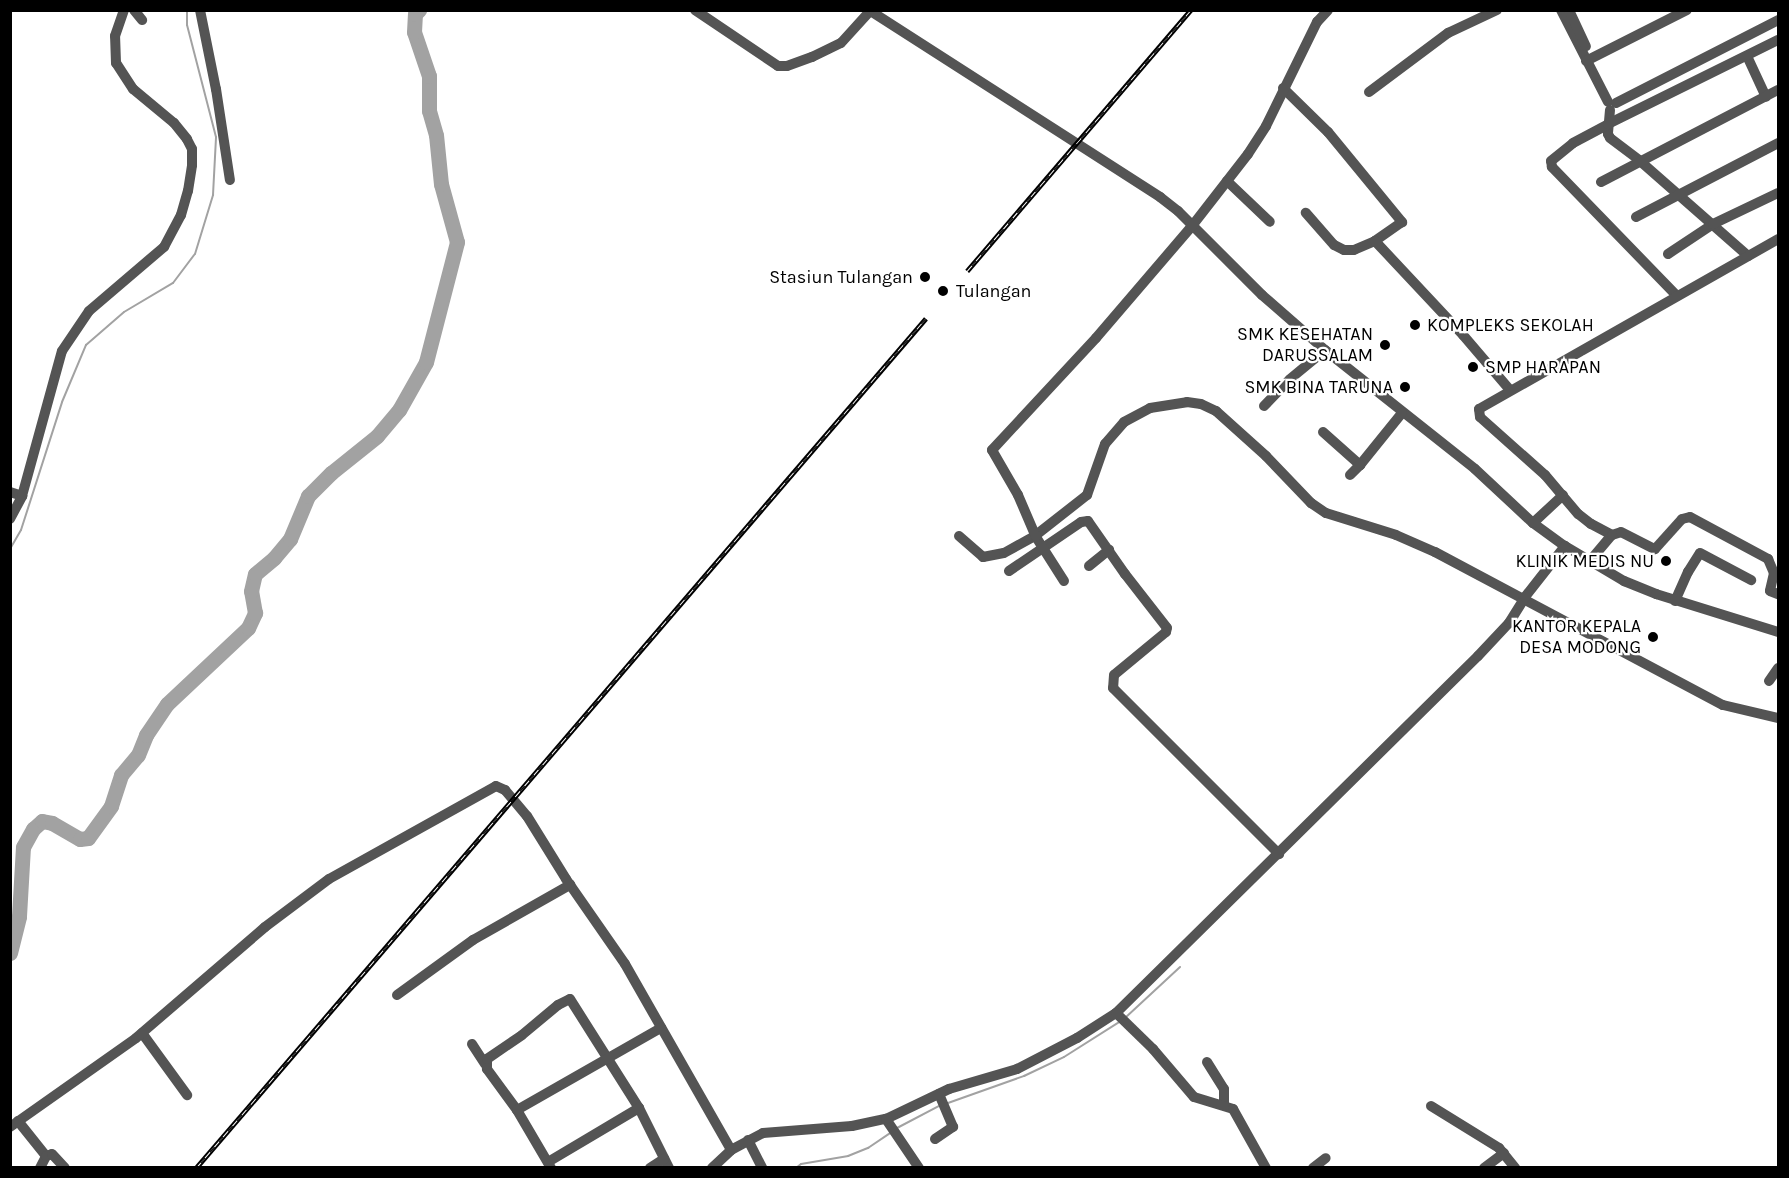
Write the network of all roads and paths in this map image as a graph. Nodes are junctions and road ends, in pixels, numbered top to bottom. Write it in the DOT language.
graph roads {
  1 [pos="124,10"];
  2 [pos="134,10"];
  3 [pos="200,10"];
  4 [pos="695,10"];
  5 [pos="1328,10"];
  6 [pos="1497,10"];
  7 [pos="1561,10"];
  8 [pos="1569,10"];
  9 [pos="1687,10"];
  10 [pos="870,11"];
  11 [pos="141,20"];
  12 [pos="1779,20"];
  13 [pos="1573,28"];
  14 [pos="1779,40"];
  15 [pos="1747,56"];
  16 [pos="1589,59"];
  17 [pos="1283,88"];
  18 [pos="1779,90"];
  19 [pos="1369,92"];
  20 [pos="1766,97"];
  21 [pos="1612,103"];
  22 [pos="1608,124"];
  23 [pos="1779,143"];
  24 [pos="1640,161"];
  25 [pos="230,180"];
  26 [pos="1227,181"];
  27 [pos="1601,182"];
  28 [pos="1779,193"];
  29 [pos="1677,194"];
  30 [pos="1306,213"];
  31 [pos="1636,217"];
  32 [pos="1270,222"];
  33 [pos="1713,224"];
  34 [pos="1192,226"];
  35 [pos="1779,239"];
  36 [pos="1375,241"];
  37 [pos="1668,254"];
  38 [pos="1748,256"];
  39 [pos="1677,296"];
  40 [pos="1325,350"];
  41 [pos="1509,390"];
  42 [pos="1264,406"];
  43 [pos="1402,413"];
  44 [pos="1323,432"];
  45 [pos="1360,465"];
  46 [pos="1350,475"];
  47 [pos="10,492"];
  48 [pos="1563,495"];
  49 [pos="22,496"];
  50 [pos="10,519"];
  51 [pos="1533,522"];
  52 [pos="1612,535"];
  53 [pos="958,536"];
  54 [pos="1039,541"];
  55 [pos="1565,546"];
  56 [pos="1109,550"];
  57 [pos="1589,562"];
  58 [pos="1089,567"];
  59 [pos="1009,571"];
  60 [pos="1751,580"];
  61 [pos="1064,581"];
  62 [pos="1779,594"];
  63 [pos="1522,602"];
  64 [pos="1675,602"];
  65 [pos="1779,632"];
  66 [pos="1779,668"];
  67 [pos="1769,681"];
  68 [pos="1779,718"];
  69 [pos="1279,854"];
  70 [pos="570,885"];
  71 [pos="397,995"];
  72 [pos="1121,1017"];
  73 [pos="661,1028"];
  74 [pos="142,1033"];
  75 [pos="472,1044"];
  76 [pos="607,1058"];
  77 [pos="1206,1062"];
  78 [pos="485,1064"];
  79 [pos="187,1095"];
  80 [pos="941,1101"];
  81 [pos="1224,1104"];
  82 [pos="1431,1106"];
  83 [pos="639,1108"];
  84 [pos="517,1110"];
  85 [pos="14,1124"];
  86 [pos="891,1127"];
  87 [pos="935,1139"];
  88 [pos="748,1140"];
  89 [pos="731,1150"];
  90 [pos="1504,1153"];
  91 [pos="46,1156"];
  92 [pos="1326,1158"];
  93 [pos="667,1163"];
  94 [pos="550,1165"];
  95 [pos="40,1167"];
  96 [pos="65,1167"];
  97 [pos="650,1167"];
  98 [pos="712,1167"];
  99 [pos="762,1167"];
  100 [pos="919,1167"];
  101 [pos="1266,1167"];
  102 [pos="1313,1167"];
  103 [pos="1484,1167"];
  104 [pos="1515,1167"];
  1 -- 49 [label="street"];
  2 -- 11 [label="street"];
  3 -- 25 [label="street"];
  4 -- 10 [label="street"];
  5 -- 17 [label="street"];
  6 -- 19 [label="street"];
  7 -- 13 [label="street"];
  8 -- 13 [label="street"];
  9 -- 16 [label="street"];
  10 -- 34 [label="street"];
  12 -- 21 [label="street"];
  13 -- 16 [label="street"];
  14 -- 15 [label="street"];
  15 -- 20 [label="street"];
  15 -- 22 [label="street"];
  16 -- 21 [label="street"];
  17 -- 26 [label="street"];
  17 -- 36 [label="street"];
  18 -- 20 [label="street"];
  20 -- 24 [label="street"];
  21 -- 22 [label="street"];
  22 -- 24 [label="street"];
  22 -- 39 [label="street"];
  23 -- 29 [label="street"];
  24 -- 27 [label="street"];
  24 -- 29 [label="street"];
  26 -- 32 [label="street"];
  26 -- 34 [label="street"];
  28 -- 33 [label="street"];
  29 -- 31 [label="street"];
  29 -- 33 [label="street"];
  30 -- 36 [label="street"];
  33 -- 37 [label="street"];
  33 -- 38 [label="street"];
  34 -- 40 [label="street"];
  34 -- 54 [label="street"];
  35 -- 38 [label="street"];
  36 -- 41 [label="street"];
  38 -- 39 [label="street"];
  39 -- 41 [label="street"];
  40 -- 42 [label="street"];
  40 -- 43 [label="street"];
  41 -- 48 [label="street"];
  43 -- 45 [label="street"];
  43 -- 51 [label="street"];
  44 -- 45 [label="street"];
  45 -- 46 [label="street"];
  47 -- 49 [label="street"];
  48 -- 51 [label="street"];
  48 -- 52 [label="street"];
  49 -- 50 [label="street"];
  51 -- 55 [label="street"];
  52 -- 57 [label="street"];
  52 -- 62 [label="street"];
  53 -- 54 [label="street"];
  54 -- 56 [label="street"];
  54 -- 59 [label="street"];
  54 -- 61 [label="street"];
  54 -- 63 [label="street"];
  55 -- 57 [label="street"];
  55 -- 63 [label="street"];
  56 -- 58 [label="street"];
  56 -- 69 [label="street"];
  57 -- 64 [label="street"];
  60 -- 64 [label="street"];
  63 -- 68 [label="street"];
  63 -- 69 [label="street"];
  64 -- 65 [label="street"];
  66 -- 67 [label="street"];
  69 -- 72 [label="street"];
  70 -- 71 [label="street"];
  70 -- 73 [label="street"];
  70 -- 74 [label="street"];
  72 -- 80 [label="street"];
  72 -- 81 [label="street"];
  73 -- 76 [label="street"];
  73 -- 89 [label="street"];
  74 -- 79 [label="street"];
  74 -- 85 [label="street"];
  75 -- 78 [label="street"];
  76 -- 78 [label="street"];
  76 -- 83 [label="street"];
  76 -- 84 [label="street"];
  77 -- 81 [label="street"];
  78 -- 84 [label="street"];
  80 -- 86 [label="street"];
  80 -- 87 [label="street"];
  81 -- 101 [label="street"];
  82 -- 90 [label="street"];
  83 -- 93 [label="street"];
  83 -- 94 [label="street"];
  84 -- 94 [label="street"];
  85 -- 91 [label="street"];
  86 -- 88 [label="street"];
  86 -- 100 [label="street"];
  88 -- 89 [label="street"];
  88 -- 99 [label="street"];
  89 -- 98 [label="street"];
  90 -- 103 [label="street"];
  90 -- 104 [label="street"];
  91 -- 95 [label="street"];
  91 -- 96 [label="street"];
  92 -- 102 [label="street"];
  93 -- 97 [label="street"];
}
